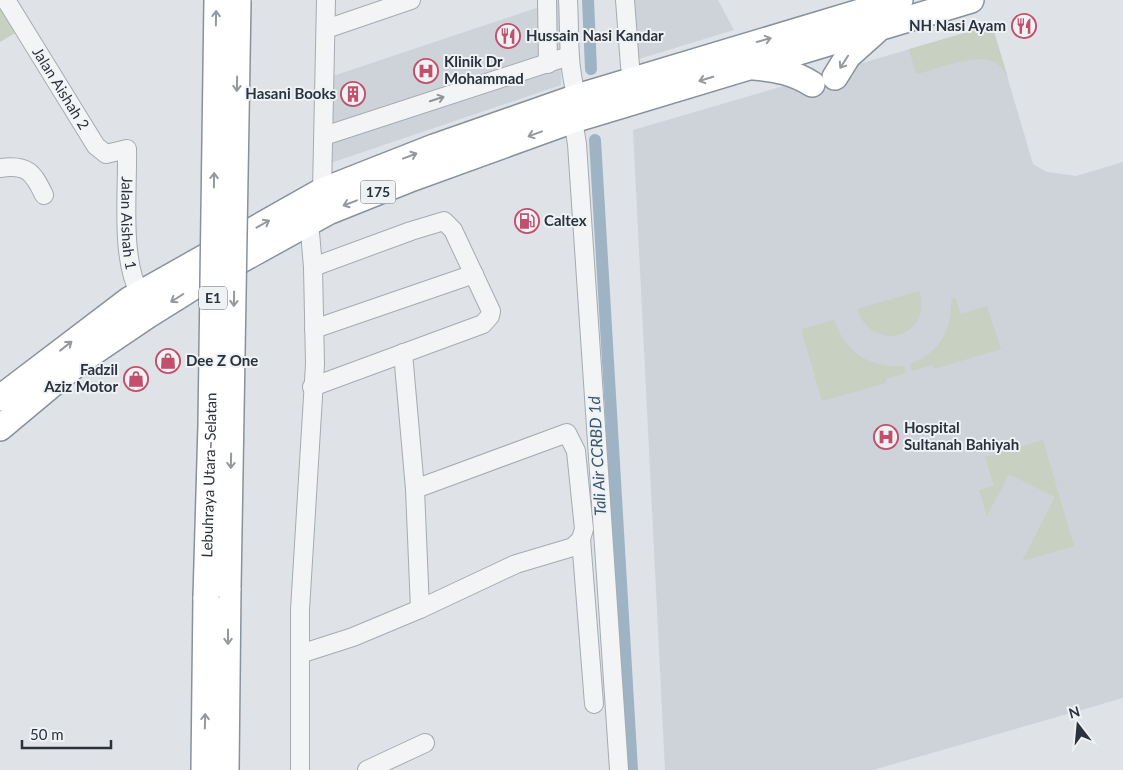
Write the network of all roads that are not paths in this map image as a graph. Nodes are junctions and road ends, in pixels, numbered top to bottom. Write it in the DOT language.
graph roads {
  1 [pos="217,0"];
  2 [pos="238,0"];
  3 [pos="326,0"];
  4 [pos="411,0"];
  5 [pos="547,0"];
  6 [pos="568,0"];
  7 [pos="624,0"];
  8 [pos="900,0"];
  9 [pos="971,0"];
  10 [pos="10,1"];
  11 [pos="882,26"];
  12 [pos="326,29"];
  13 [pos="811,36"];
  14 [pos="569,56"];
  15 [pos="548,64"];
  16 [pos="746,67"];
  17 [pos="633,80"];
  18 [pos="575,109"];
  19 [pos="324,136"];
  20 [pos="127,150"];
  21 [pos="0,168"];
  22 [pos="322,191"];
  23 [pos="44,195"];
  24 [pos="309,222"];
  25 [pos="313,267"];
  26 [pos="474,274"];
  27 [pos="140,294"];
  28 [pos="314,329"];
  29 [pos="403,353"];
  30 [pos="312,387"];
  31 [pos="0,398"];
  32 [pos="0,428"];
  33 [pos="415,489"];
  34 [pos="581,539"];
  35 [pos="217,592"];
  36 [pos="420,610"];
  37 [pos="300,654"];
  38 [pos="594,704"];
  39 [pos="425,743"];
  40 [pos="204,770"];
  41 [pos="226,770"];
  42 [pos="300,770"];
  43 [pos="367,770"];
  44 [pos="619,770"];
  35 -- 1 [label="highway, Lebuhraya Utara–Selatan / E1, one-way, bridge"];
  2 -- 35 [label="highway, Lebuhraya Utara–Selatan / E1, one-way, bridge"];
  3 -- 12 [label="street"];
  4 -- 12 [label="street"];
  5 -- 15 [label="street"];
  6 -- 14 [label="street"];
  7 -- 17 [label="street"];
  8 -- 13 [label="highway, 175"];
  9 -- 11 [label="highway, 175"];
  10 -- 20 [label="street, Jalan Aishah 2"];
  11 -- 13 [label="highway, 175"];
  11 -- 16 [label="highway, one-way"];
  12 -- 19 [label="street"];
  13 -- 16 [label="highway, 175"];
  17 -- 13 [label="highway, 175, one-way"];
  14 -- 15 [label="street"];
  14 -- 18 [label="street"];
  19 -- 15 [label="street, one-way"];
  16 -- 18 [label="highway, 175, one-way"];
  17 -- 18 [label="highway, 175"];
  22 -- 18 [label="highway, 175, one-way"];
  18 -- 24 [label="highway, 175, one-way"];
  18 -- 44 [label="street"];
  19 -- 22 [label="street"];
  20 -- 27 [label="street, Jalan Aishah 1"];
  21 -- 23 [label="street"];
  27 -- 22 [label="highway, 175, one-way"];
  24 -- 25 [label="street"];
  24 -- 32 [label="highway, 175, one-way"];
  25 -- 26 [label="street"];
  25 -- 28 [label="street"];
  26 -- 28 [label="street"];
  26 -- 29 [label="street"];
  31 -- 27 [label="highway, 175, one-way"];
  28 -- 30 [label="street"];
  29 -- 30 [label="street"];
  29 -- 33 [label="street"];
  30 -- 37 [label="street"];
  33 -- 34 [label="street"];
  33 -- 36 [label="street"];
  34 -- 36 [label="street"];
  34 -- 38 [label="street"];
  40 -- 35 [label="highway, Lebuhraya Utara–Selatan / E1, one-way"];
  35 -- 41 [label="highway, Lebuhraya Utara–Selatan / E1, one-way"];
  36 -- 37 [label="street"];
  37 -- 42 [label="street"];
  39 -- 43 [label="street"];
}
